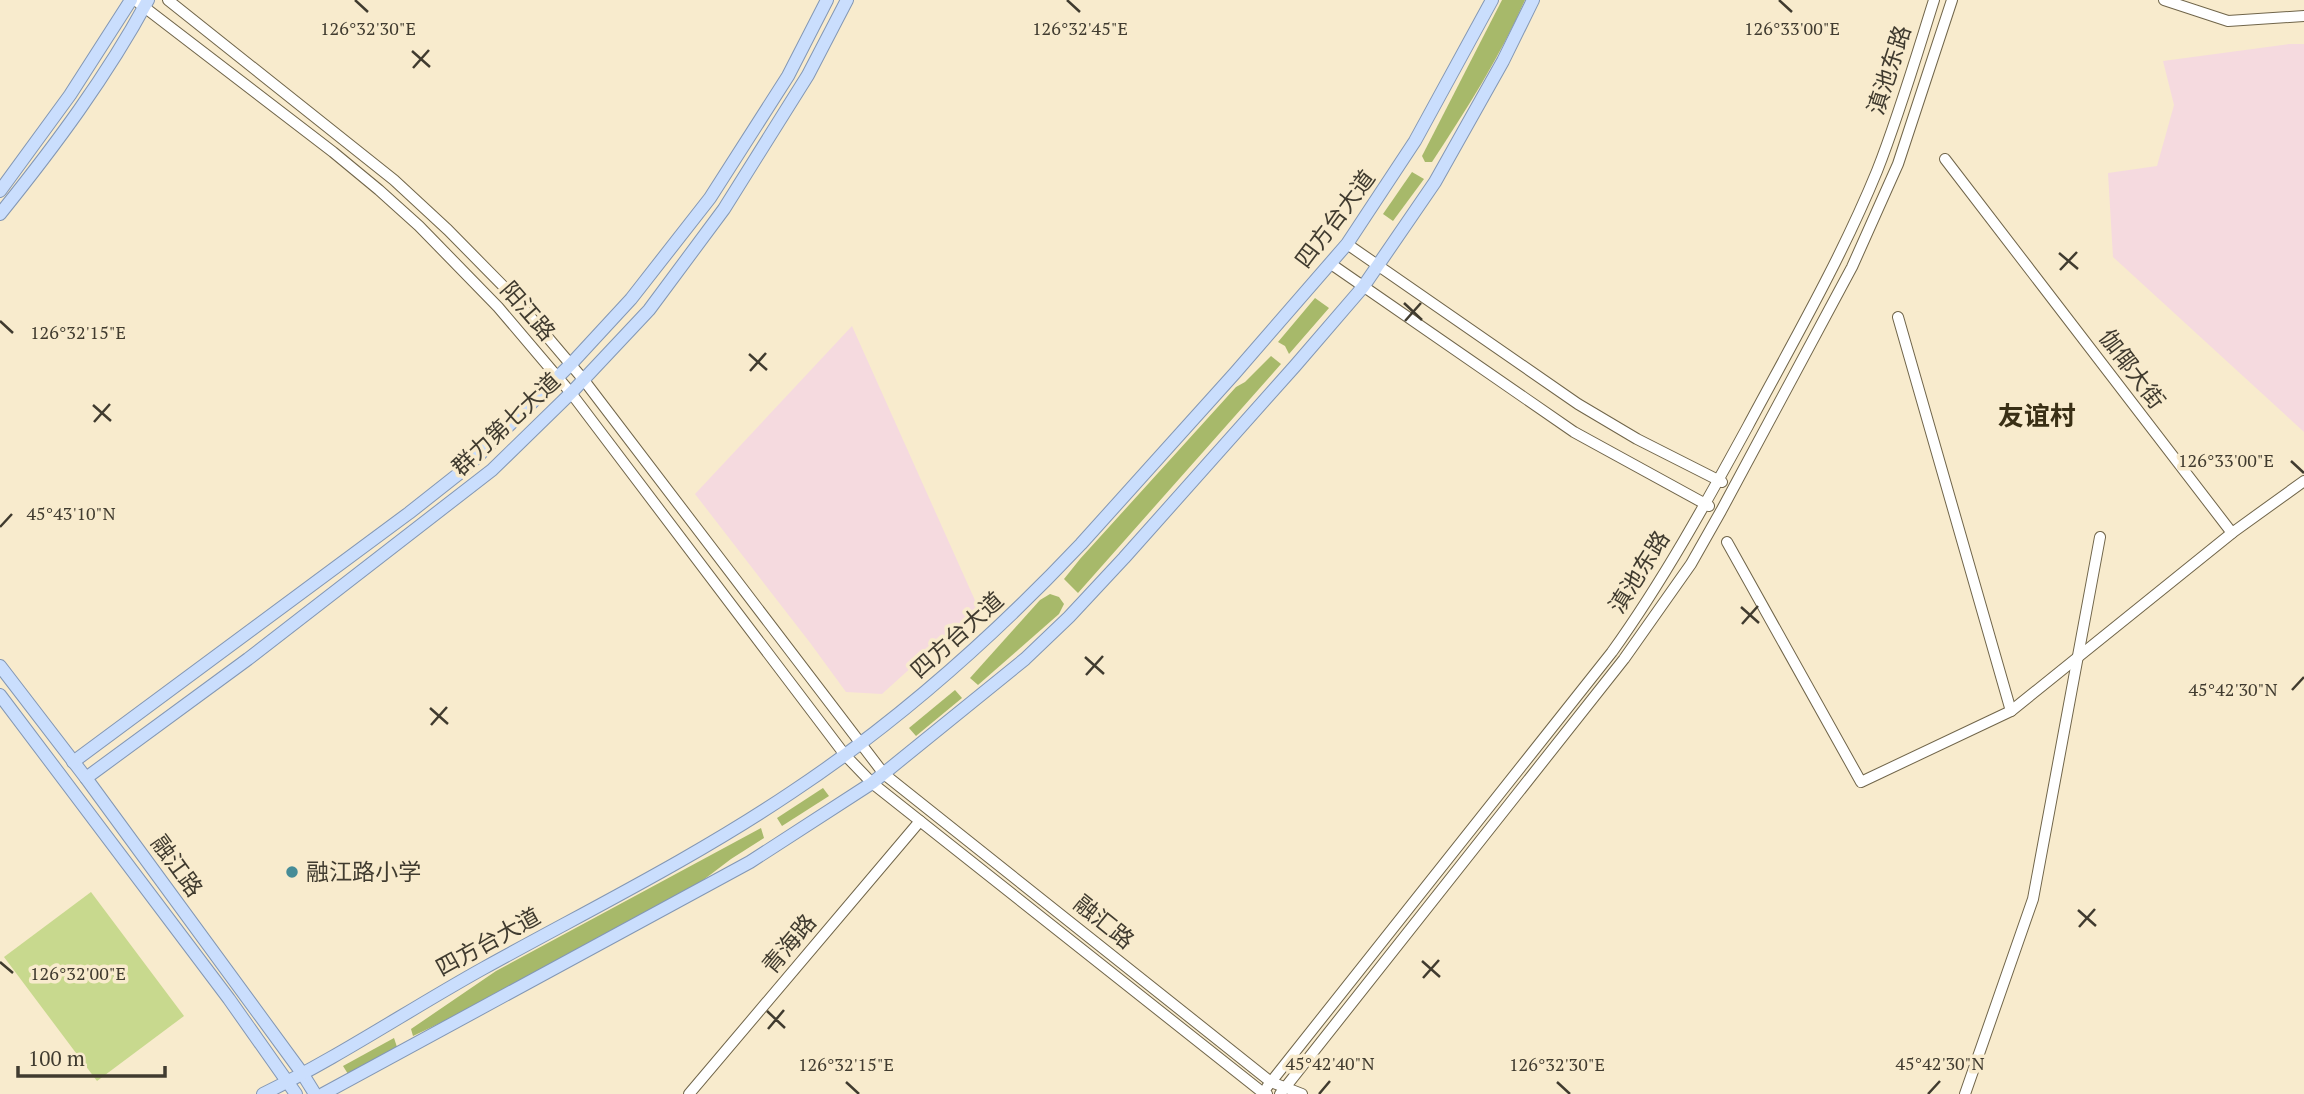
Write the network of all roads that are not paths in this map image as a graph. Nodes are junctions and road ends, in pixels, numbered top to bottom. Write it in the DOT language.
graph roads {
  1 [pos="168,0"];
  2 [pos="827,0"];
  3 [pos="847,0"];
  4 [pos="1492,0"];
  5 [pos="1533,0"];
  6 [pos="1934,0"];
  7 [pos="1952,0"];
  8 [pos="2164,0"];
  9 [pos="140,2"];
  10 [pos="2304,16"];
  11 [pos="1945,159"];
  12 [pos="0,191"];
  13 [pos="0,214"];
  14 [pos="1347,244"];
  15 [pos="1331,264"];
  16 [pos="1379,266"];
  17 [pos="1363,287"];
  18 [pos="1898,317"];
  19 [pos="570,364"];
  20 [pos="557,377"];
  21 [pos="583,379"];
  22 [pos="571,393"];
  23 [pos="1718,480"];
  24 [pos="2304,481"];
  25 [pos="1734,488"];
  26 [pos="1706,504"];
  27 [pos="1721,512"];
  28 [pos="2232,533"];
  29 [pos="2100,537"];
  30 [pos="1727,542"];
  31 [pos="0,666"];
  32 [pos="0,695"];
  33 [pos="2011,711"];
  34 [pos="860,745"];
  35 [pos="845,755"];
  36 [pos="73,762"];
  37 [pos="884,774"];
  38 [pos="86,778"];
  39 [pos="872,783"];
  40 [pos="920,821"];
  41 [pos="302,1073"];
  42 [pos="288,1082"];
  43 [pos="1270,1082"];
  44 [pos="1282,1091"];
  45 [pos="1263,1093"];
  46 [pos="263,1094"];
  47 [pos="296,1094"];
  48 [pos="315,1094"];
  49 [pos="324,1094"];
  50 [pos="689,1094"];
  51 [pos="1302,1094"];
  52 [pos="1965,1094"];
  1 -- 19 [label="street, 阳江路"];
  2 -- 19 [label="main road, 群力第七大道"];
  3 -- 21 [label="main road, 群力第七大道"];
  4 -- 14 [label="main road, 四方台大道"];
  5 -- 16 [label="main road"];
  6 -- 23 [label="street, 滇池东路"];
  7 -- 25 [label="street, 滇池东路"];
  8 -- 10 [label="street"];
  9 -- 12 [label="main road"];
  9 -- 13 [label="main road"];
  9 -- 20 [label="street, 阳江路"];
  11 -- 28 [label="street, 伽倻大街"];
  14 -- 15 [label="main road, 四方台大道"];
  14 -- 16 [label="street"];
  15 -- 17 [label="street"];
  15 -- 34 [label="main road, 四方台大道"];
  16 -- 17 [label="main road"];
  16 -- 23 [label="street"];
  17 -- 26 [label="street"];
  17 -- 37 [label="main road"];
  18 -- 33 [label="street"];
  19 -- 20 [label="main road, 群力第七大道"];
  19 -- 21 [label="street, 阳江路"];
  20 -- 22 [label="street, 阳江路"];
  20 -- 36 [label="main road, 群力第七大道"];
  21 -- 22 [label="main road, 群力第七大道"];
  21 -- 34 [label="street, 阳江路"];
  22 -- 35 [label="street, 阳江路"];
  22 -- 38 [label="main road, 群力第七大道"];
  23 -- 25 [label="street"];
  23 -- 26 [label="street, 滇池东路"];
  24 -- 28 [label="street"];
  25 -- 27 [label="street, 滇池东路"];
  26 -- 27 [label="street"];
  26 -- 43 [label="street, 滇池东路"];
  27 -- 44 [label="street, 滇池东路"];
  28 -- 33 [label="street"];
  29 -- 52 [label="street"];
  30 -- 33 [label="street"];
  31 -- 36 [label="main road, 融江路"];
  32 -- 42 [label="main road, 融江路"];
  34 -- 35 [label="main road, 四方台大道"];
  34 -- 37 [label="street, 阳江路"];
  35 -- 39 [label="street, 阳江路"];
  35 -- 41 [label="main road, 四方台大道"];
  36 -- 38 [label="main road, 融江路"];
  37 -- 39 [label="main road"];
  37 -- 43 [label="street, 融汇路"];
  38 -- 41 [label="main road, 融江路"];
  39 -- 40 [label="street, 融汇路"];
  39 -- 49 [label="main road"];
  40 -- 45 [label="street, 融汇路"];
  40 -- 50 [label="street, 青海路"];
  41 -- 42 [label="main road, 四方台大道"];
  41 -- 48 [label="main road, 融江路"];
  42 -- 46 [label="main road, 四方台大道"];
  42 -- 47 [label="main road, 融江路"];
  43 -- 44 [label="street, 融汇路"];
  43 -- 45 [label="street, 滇池东路"];
  44 -- 51 [label="street, 融汇路"];
}
